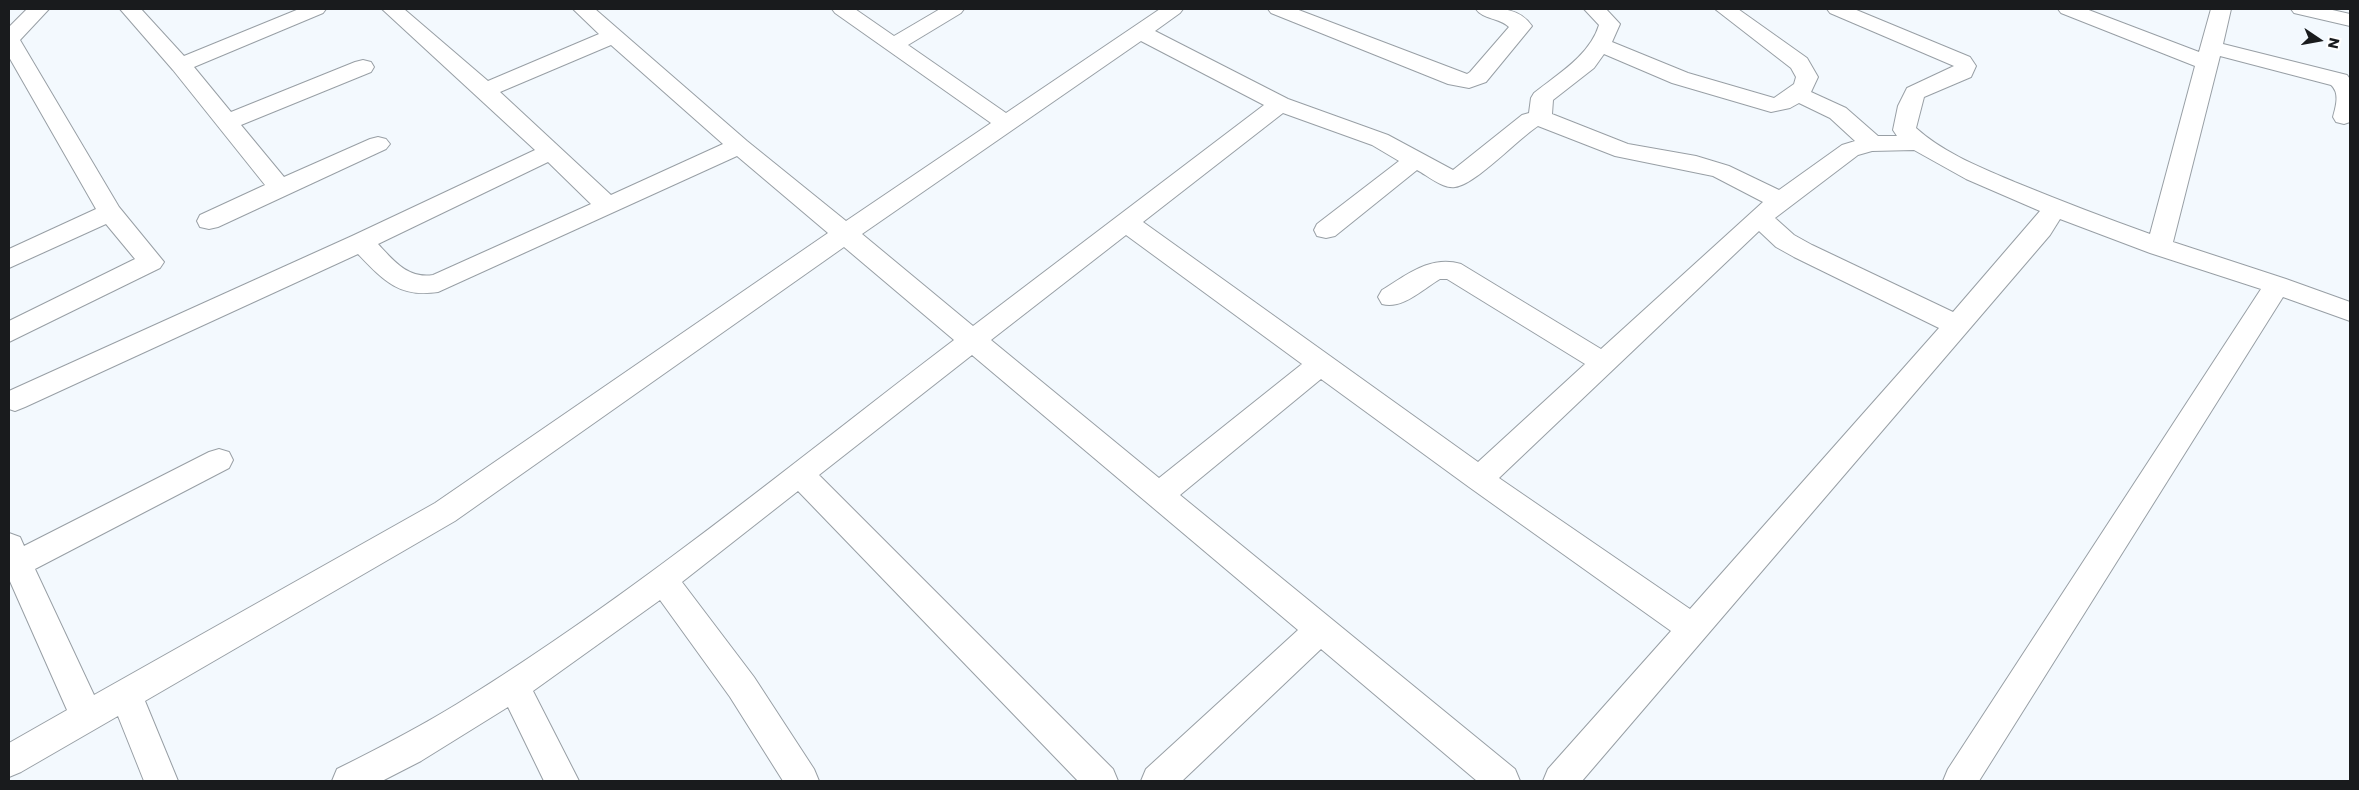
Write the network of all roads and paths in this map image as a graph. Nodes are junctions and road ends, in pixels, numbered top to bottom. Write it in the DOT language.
graph roads {
  1 [pos="24,9"];
  2 [pos="39,9"];
  3 [pos="316,9"];
  4 [pos="392,9"];
  5 [pos="583,9"];
  6 [pos="842,9"];
  7 [pos="954,9"];
  8 [pos="1173,9"];
  9 [pos="1278,9"];
  10 [pos="1486,9"];
  11 [pos="1594,9"];
  12 [pos="1760,9"];
  13 [pos="1837,9"];
  14 [pos="2068,9"];
  15 [pos="2221,9"];
  16 [pos="2301,9"];
  17 [pos="141,11"];
  18 [pos="1729,12"];
  19 [pos="9,16"];
  20 [pos="2350,20"];
  21 [pos="1141,32"];
  22 [pos="613,36"];
  23 [pos="9,39"];
  24 [pos="1599,44"];
  25 [pos="894,45"];
  26 [pos="2209,55"];
  27 [pos="181,65"];
  28 [pos="362,67"];
  29 [pos="485,90"];
  30 [pos="1796,93"];
  31 [pos="1280,104"];
  32 [pos="2344,117"];
  33 [pos="1540,118"];
  34 [pos="227,122"];
  35 [pos="1007,124"];
  36 [pos="1917,143"];
  37 [pos="378,144"];
  38 [pos="1872,144"];
  39 [pos="739,146"];
  40 [pos="550,152"];
  41 [pos="1414,161"];
  42 [pos="280,188"];
  43 [pos="1780,201"];
  44 [pos="606,205"];
  45 [pos="2054,208"];
  46 [pos="110,212"];
  47 [pos="1759,217"];
  48 [pos="210,221"];
  49 [pos="1126,222"];
  50 [pos="1326,230"];
  51 [pos="846,234"];
  52 [pos="361,242"];
  53 [pos="2158,247"];
  54 [pos="9,259"];
  55 [pos="2277,285"];
  56 [pos="1391,297"];
  57 [pos="2350,312"];
  58 [pos="1957,325"];
  59 [pos="9,332"];
  60 [pos="973,340"];
  61 [pos="1604,363"];
  62 [pos="1321,364"];
  63 [pos="15,400"];
  64 [pos="219,460"];
  65 [pos="799,474"];
  66 [pos="1479,479"];
  67 [pos="1159,495"];
  68 [pos="12,555"];
  69 [pos="662,580"];
  70 [pos="1320,629"];
  71 [pos="1693,629"];
  72 [pos="514,686"];
  73 [pos="126,695"];
  74 [pos="87,717"];
  75 [pos="9,761"];
  76 [pos="161,781"];
  77 [pos="349,781"];
  78 [pos="562,781"];
  79 [pos="802,781"];
  80 [pos="1101,781"];
  81 [pos="1158,781"];
  82 [pos="1503,781"];
  83 [pos="1560,781"];
  84 [pos="1960,781"];
  1 -- 19 [label="street"];
  2 -- 23 [label="street"];
  3 -- 27 [label="street"];
  4 -- 29 [label="street"];
  5 -- 22 [label="street"];
  6 -- 25 [label="street"];
  7 -- 25 [label="street"];
  8 -- 21 [label="street"];
  9 -- 10 [label="street"];
  11 -- 24 [label="street"];
  12 -- 18 [label="street"];
  13 -- 36 [label="street"];
  14 -- 26 [label="street"];
  15 -- 26 [label="street"];
  16 -- 20 [label="street"];
  17 -- 27 [label="street"];
  18 -- 30 [label="street"];
  21 -- 31 [label="street"];
  21 -- 35 [label="street"];
  22 -- 29 [label="street"];
  22 -- 39 [label="street"];
  23 -- 46 [label="street"];
  24 -- 30 [label="street"];
  24 -- 33 [label="street"];
  25 -- 35 [label="street"];
  26 -- 32 [label="street"];
  26 -- 53 [label="street"];
  27 -- 34 [label="street"];
  28 -- 34 [label="street"];
  29 -- 40 [label="street"];
  30 -- 38 [label="street"];
  31 -- 41 [label="street"];
  31 -- 49 [label="street"];
  33 -- 41 [label="street"];
  33 -- 43 [label="street"];
  34 -- 42 [label="street"];
  35 -- 51 [label="street"];
  36 -- 38 [label="street"];
  36 -- 45 [label="street"];
  37 -- 42 [label="street"];
  38 -- 43 [label="street"];
  39 -- 44 [label="street"];
  39 -- 51 [label="street"];
  40 -- 44 [label="street"];
  40 -- 52 [label="street"];
  41 -- 50 [label="street"];
  42 -- 48 [label="street"];
  43 -- 47 [label="street"];
  44 -- 52 [label="street"];
  45 -- 53 [label="street"];
  45 -- 58 [label="street"];
  46 -- 54 [label="street"];
  46 -- 59 [label="street"];
  47 -- 58 [label="street"];
  47 -- 61 [label="street"];
  49 -- 60 [label="street"];
  49 -- 62 [label="street"];
  51 -- 60 [label="street"];
  51 -- 73 [label="street"];
  52 -- 63 [label="street"];
  53 -- 55 [label="street"];
  55 -- 57 [label="street"];
  55 -- 84 [label="street"];
  56 -- 61 [label="street"];
  58 -- 71 [label="street"];
  60 -- 65 [label="street"];
  60 -- 67 [label="street"];
  61 -- 66 [label="street"];
  62 -- 66 [label="street"];
  62 -- 67 [label="street"];
  64 -- 68 [label="street"];
  65 -- 69 [label="street"];
  65 -- 80 [label="street"];
  66 -- 71 [label="street"];
  67 -- 70 [label="street"];
  68 -- 74 [label="street"];
  69 -- 72 [label="street"];
  69 -- 79 [label="street"];
  70 -- 81 [label="street"];
  70 -- 82 [label="street"];
  71 -- 83 [label="street"];
  72 -- 77 [label="street"];
  72 -- 78 [label="street"];
  73 -- 74 [label="street"];
  73 -- 76 [label="street"];
  74 -- 75 [label="street"];
}
